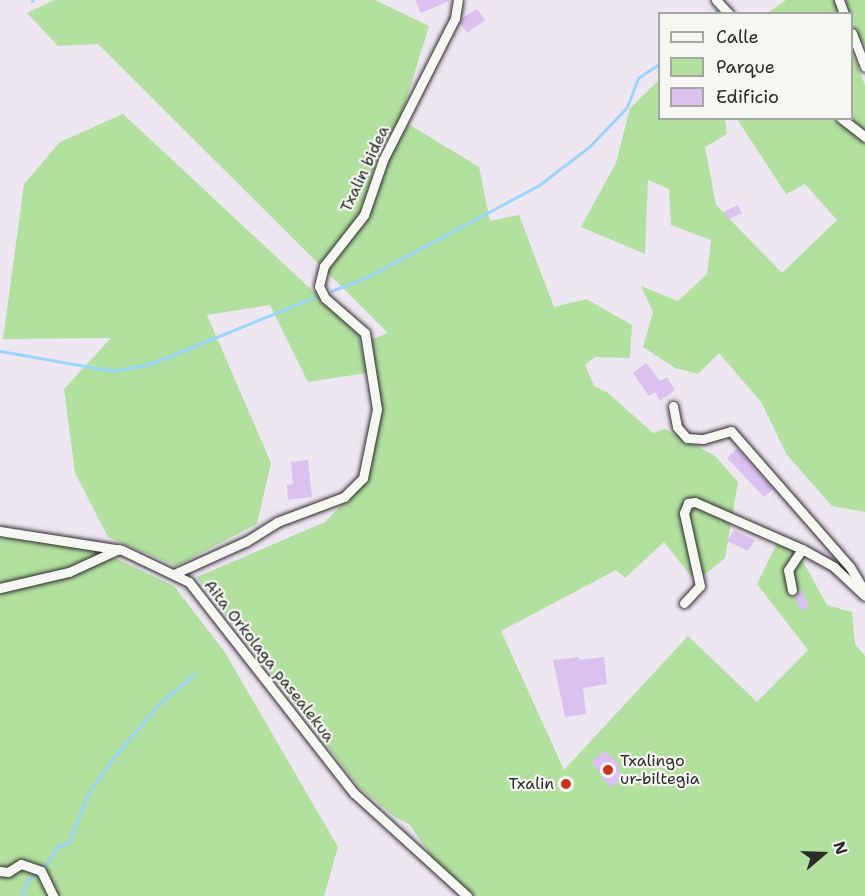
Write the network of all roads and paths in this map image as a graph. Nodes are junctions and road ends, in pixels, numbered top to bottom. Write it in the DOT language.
graph roads {
  1 [pos="458,0"];
  2 [pos="716,0"];
  3 [pos="727,12"];
  4 [pos="853,36"];
  5 [pos="865,67"];
  6 [pos="844,120"];
  7 [pos="865,137"];
  8 [pos="673,406"];
  9 [pos="0,531"];
  10 [pos="119,549"];
  11 [pos="802,549"];
  12 [pos="176,573"];
  13 [pos="0,588"];
  14 [pos="792,590"];
  15 [pos="865,594"];
  16 [pos="684,603"];
  17 [pos="0,871"];
  18 [pos="53,896"];
  19 [pos="467,896"];
  1 -- 12 [label="street, Txalin bidea"];
  2 -- 3 [label="street"];
  4 -- 5 [label="street"];
  6 -- 7 [label="street"];
  8 -- 15 [label="street"];
  9 -- 10 [label="street, Aita Orkolaga pasealekua"];
  10 -- 12 [label="street, Aita Orkolaga pasealekua"];
  10 -- 13 [label="street"];
  11 -- 14 [label="street"];
  11 -- 15 [label="street"];
  11 -- 16 [label="street"];
  12 -- 19 [label="street, Aita Orkolaga pasealekua"];
  17 -- 18 [label="street"];
}
